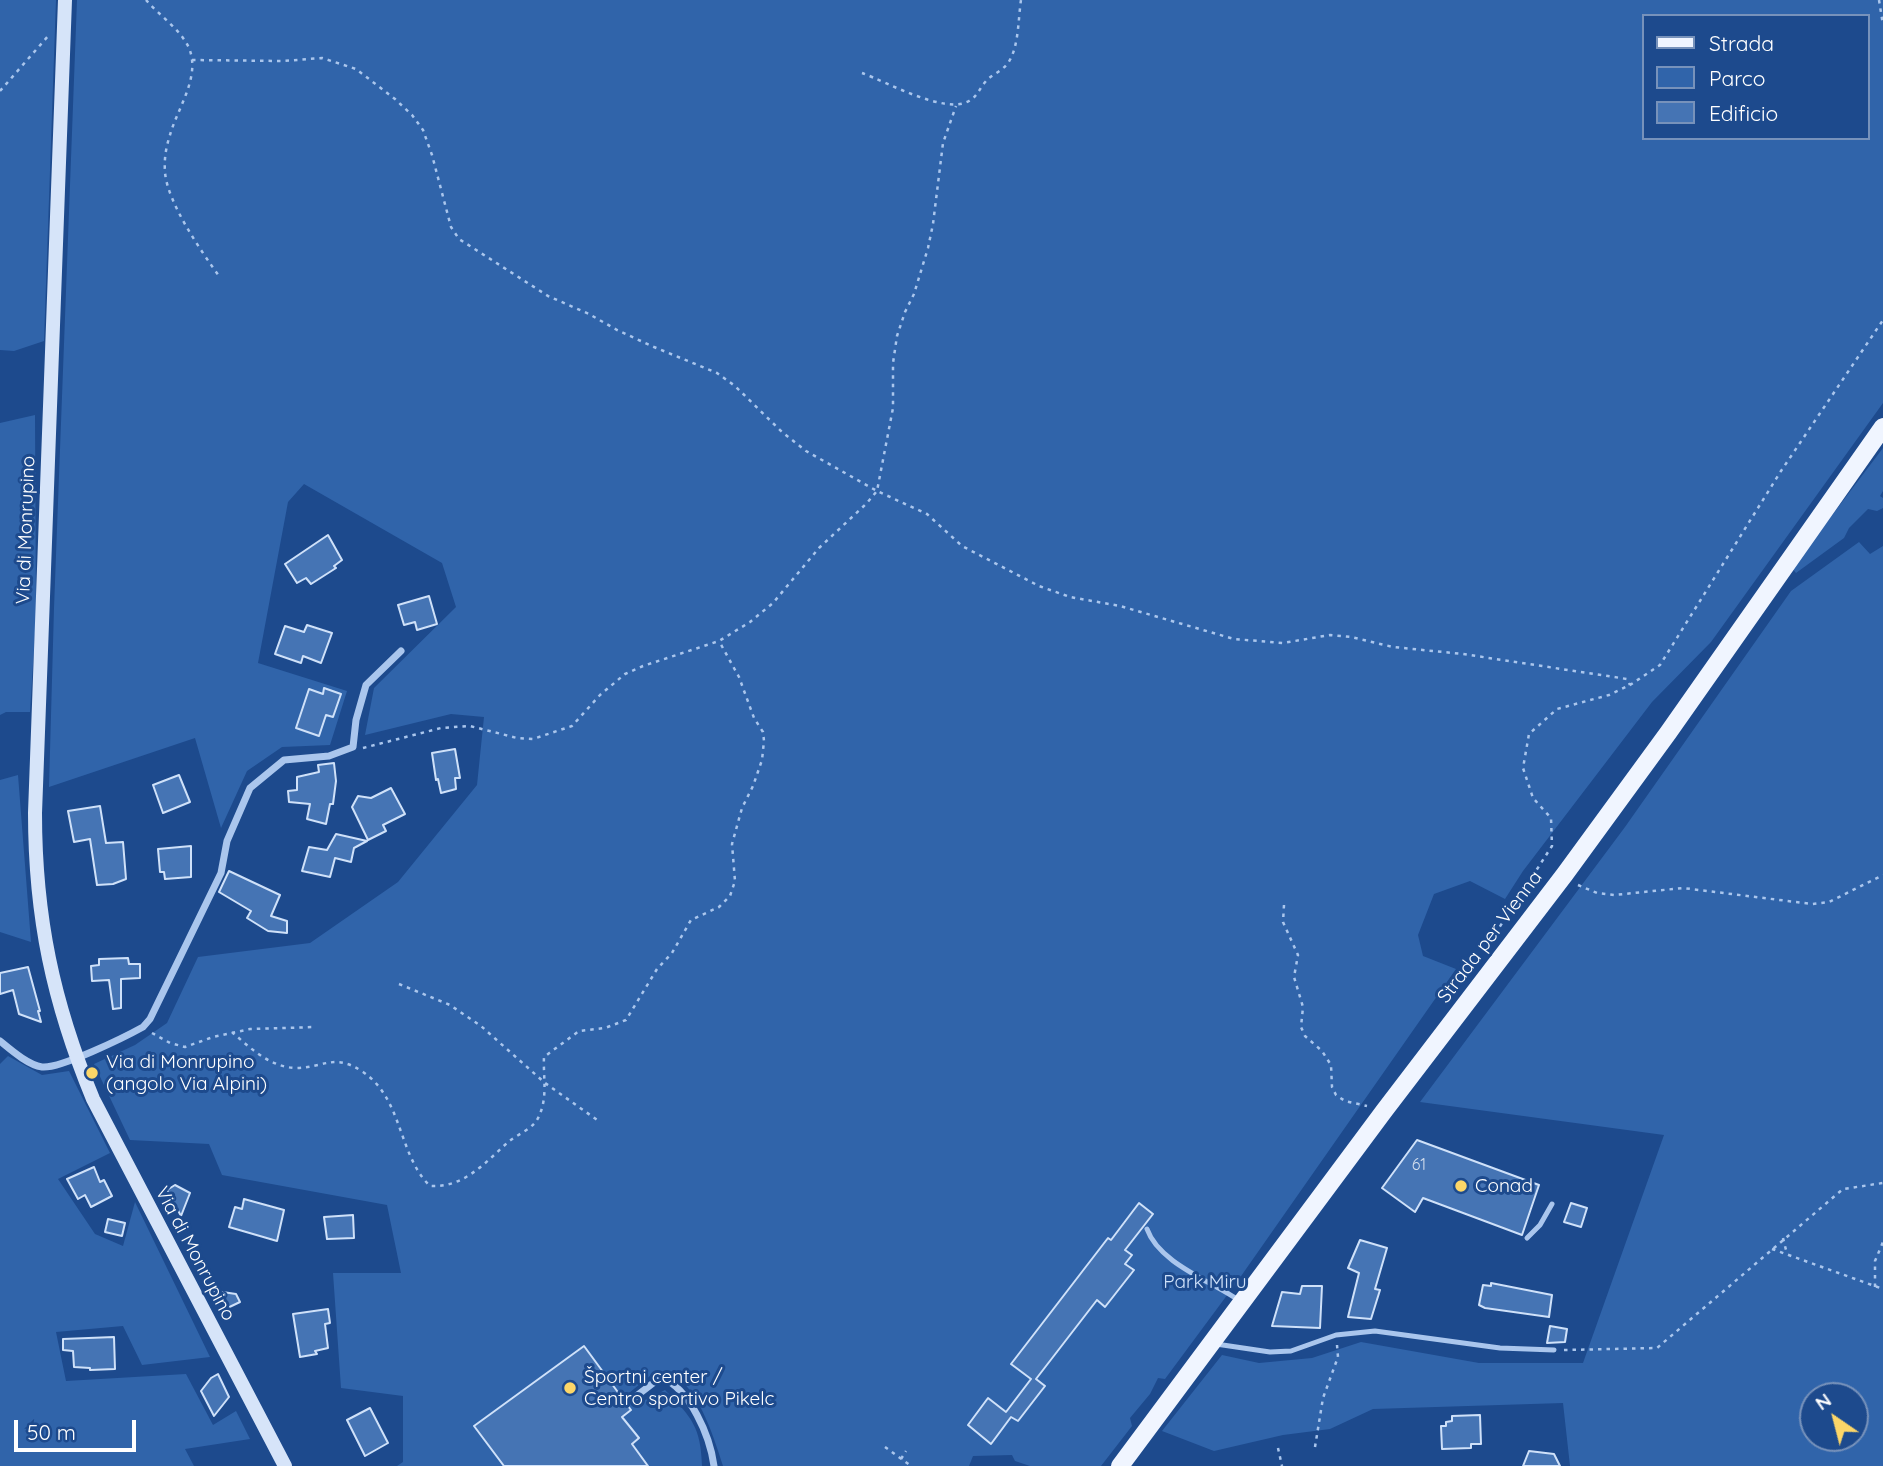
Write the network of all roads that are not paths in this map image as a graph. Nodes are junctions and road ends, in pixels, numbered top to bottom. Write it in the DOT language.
graph roads {
  1 [pos="65,0"];
  2 [pos="1883,427"];
  3 [pos="401,651"];
  4 [pos="0,1041"];
  5 [pos="76,1058"];
  6 [pos="1552,1204"];
  7 [pos="1147,1229"];
  8 [pos="1527,1238"];
  9 [pos="1242,1302"];
  10 [pos="1212,1343"];
  11 [pos="1554,1350"];
  12 [pos="635,1396"];
  13 [pos="285,1466"];
  14 [pos="714,1466"];
  15 [pos="1120,1466"];
  1 -- 5 [label="main road, Via di Monrupino"];
  2 -- 9 [label="main road, Strada per Vienna"];
  3 -- 5 [label="street"];
  4 -- 5 [label="street"];
  5 -- 13 [label="main road, Via di Monrupino"];
  6 -- 8 [label="lane"];
  7 -- 9 [label="lane"];
  9 -- 10 [label="main road, Strada per Vienna"];
  10 -- 11 [label="lane"];
  10 -- 15 [label="main road, Strada per Vienna"];
  12 -- 14 [label="street"];
}
